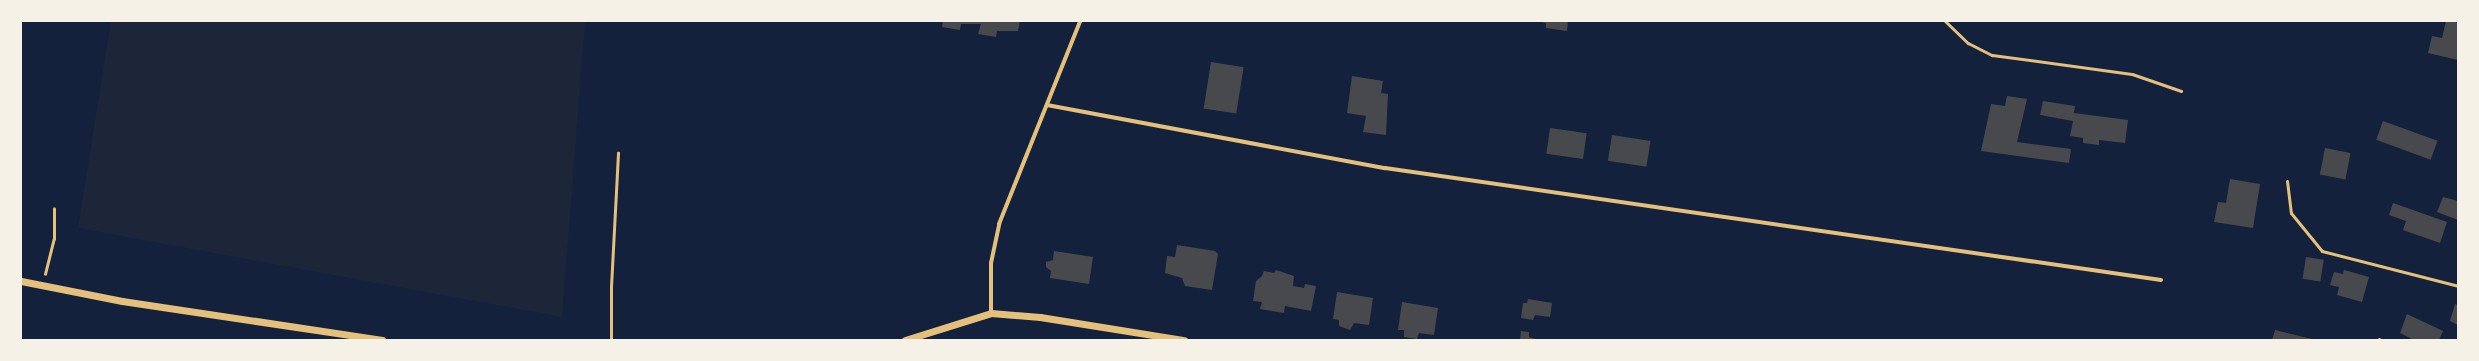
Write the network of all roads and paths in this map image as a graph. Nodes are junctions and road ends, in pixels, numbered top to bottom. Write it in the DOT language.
graph roads {
  1 [pos="1080,21"];
  2 [pos="1945,21"];
  3 [pos="2181,91"];
  4 [pos="1046,105"];
  5 [pos="618,153"];
  6 [pos="2287,181"];
  7 [pos="54,209"];
  8 [pos="2161,280"];
  9 [pos="21,281"];
  10 [pos="42,286"];
  11 [pos="2458,286"];
  12 [pos="991,313"];
  13 [pos="382,340"];
  14 [pos="611,340"];
  15 [pos="905,340"];
  16 [pos="1184,340"];
  1 -- 4 [label="street"];
  2 -- 3 [label="lane"];
  4 -- 8 [label="street"];
  4 -- 12 [label="street"];
  5 -- 14 [label="path"];
  6 -- 11 [label="lane"];
  7 -- 10 [label="path"];
  9 -- 10 [label="street"];
  10 -- 13 [label="street"];
  12 -- 15 [label="street"];
  12 -- 16 [label="street"];
}
